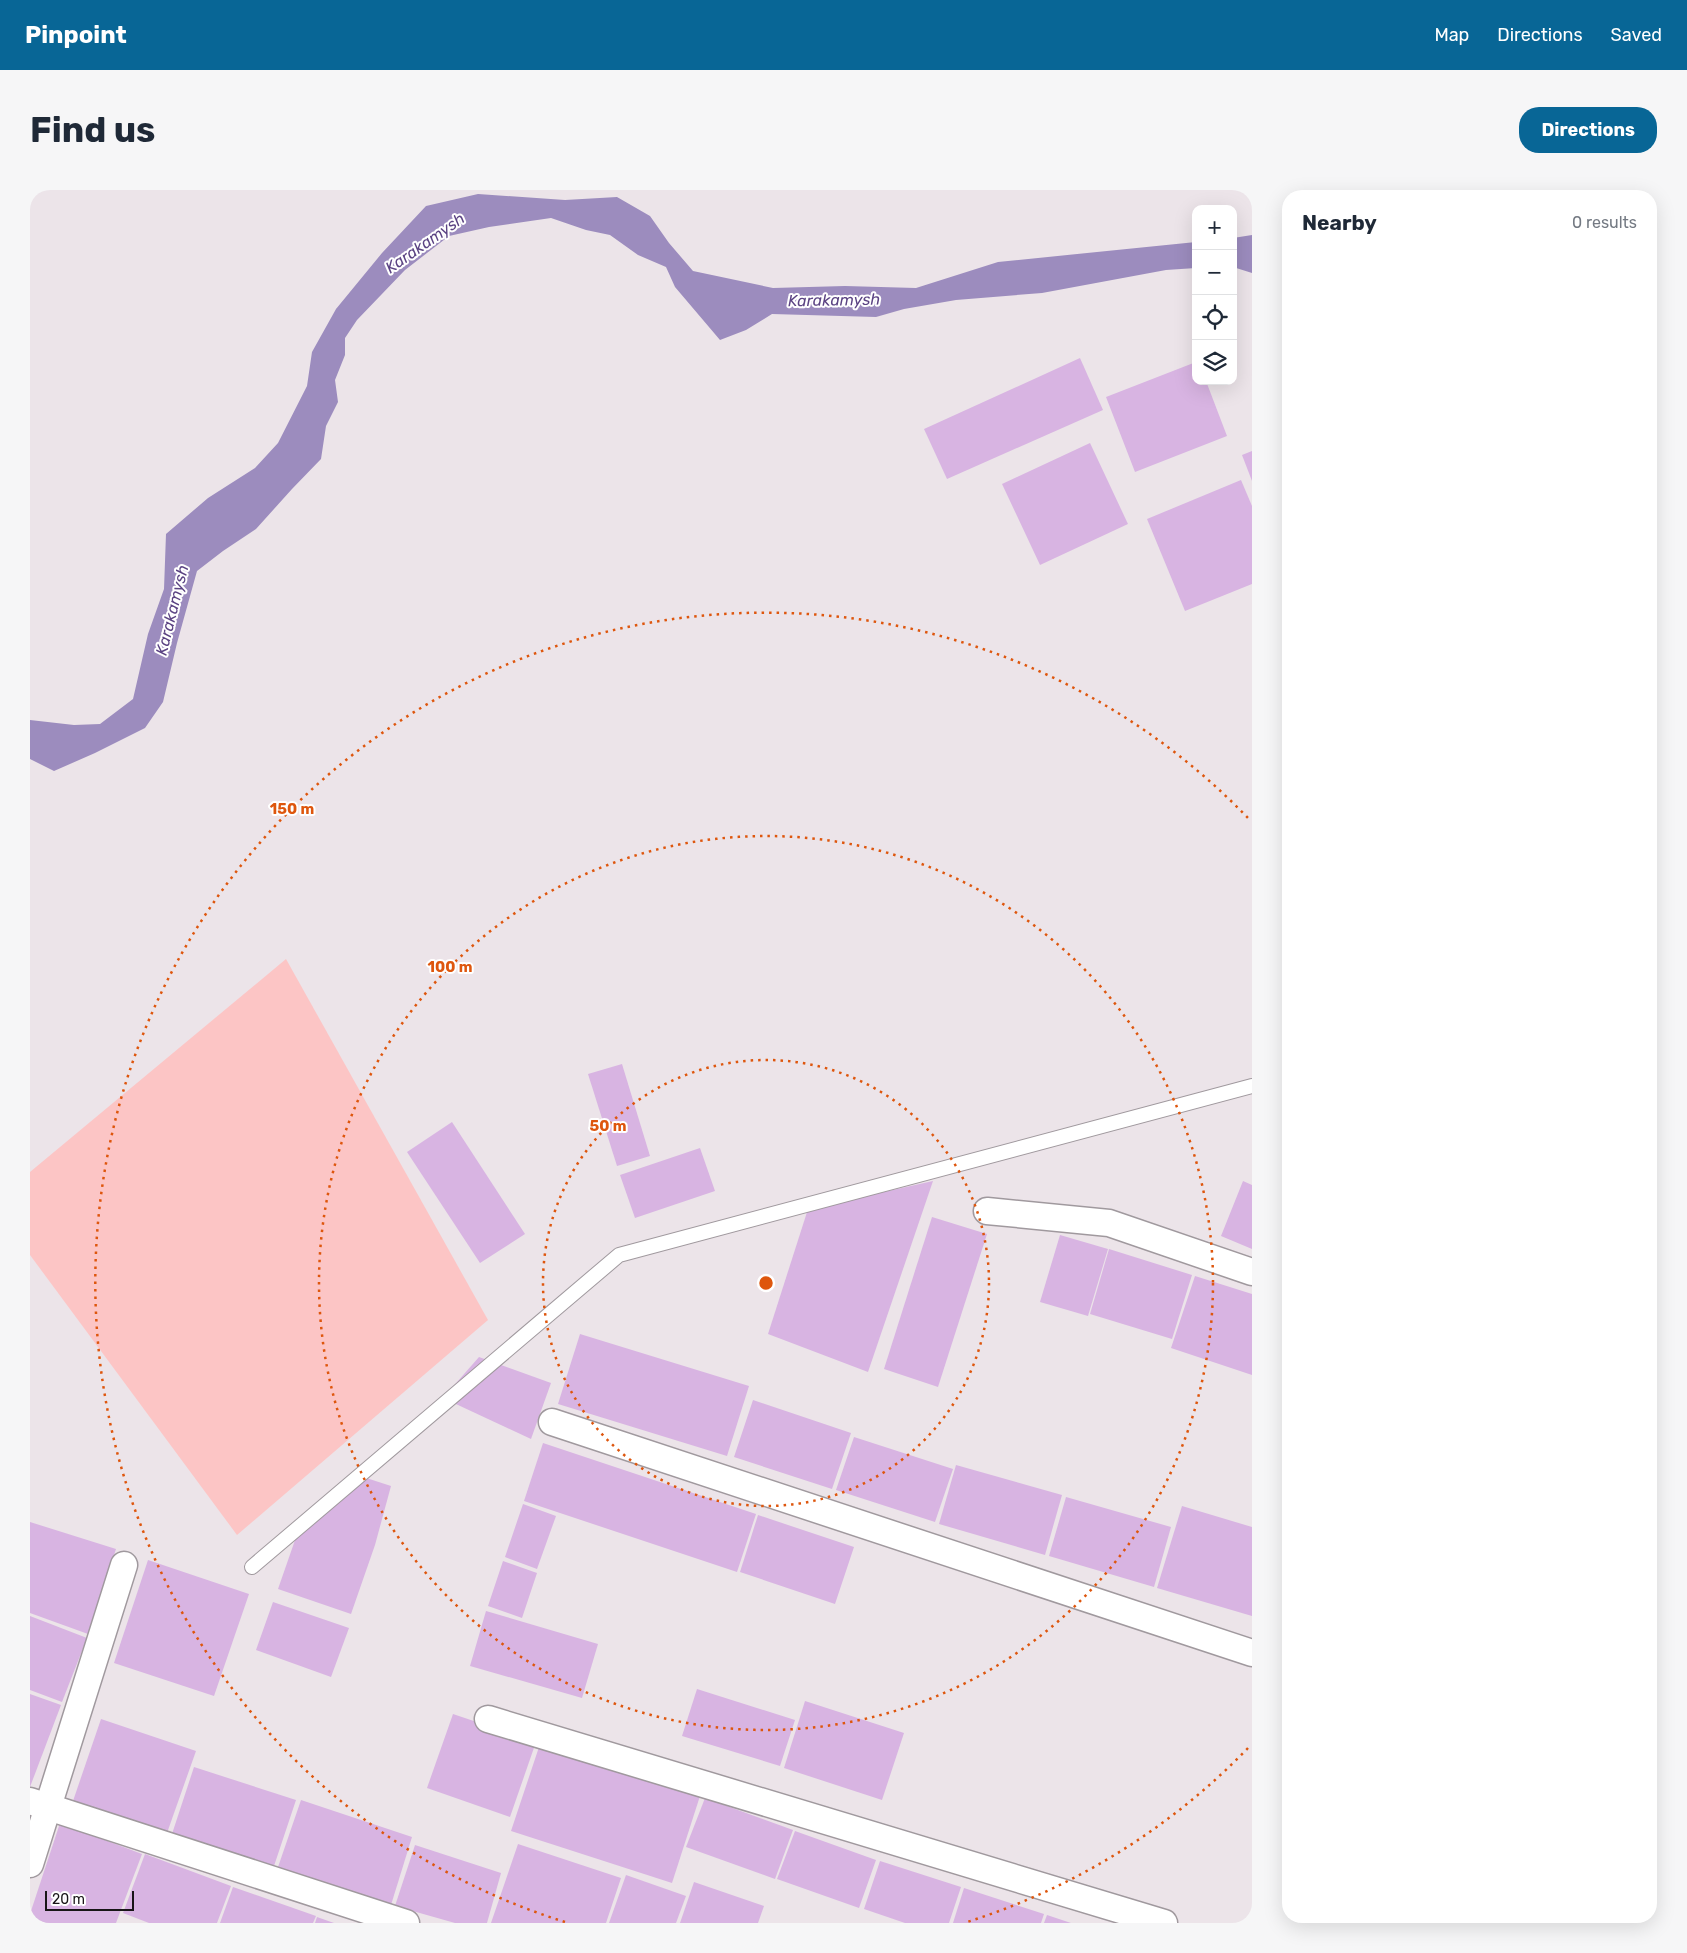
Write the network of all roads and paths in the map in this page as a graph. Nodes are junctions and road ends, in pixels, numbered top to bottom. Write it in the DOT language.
graph roads {
  1 [pos="1252,1086"];
  2 [pos="987,1211"];
  3 [pos="1252,1272"];
  4 [pos="552,1422"];
  5 [pos="124,1565"];
  6 [pos="252,1567"];
  7 [pos="1252,1653"];
  8 [pos="488,1719"];
  9 [pos="39,1804"];
  10 [pos="30,1864"];
  11 [pos="406,1923"];
  12 [pos="1164,1923"];
  1 -- 6 [label="lane"];
  2 -- 3 [label="street"];
  4 -- 7 [label="street"];
  5 -- 9 [label="street"];
  8 -- 12 [label="street"];
  9 -- 10 [label="street"];
  9 -- 11 [label="street"];
}
